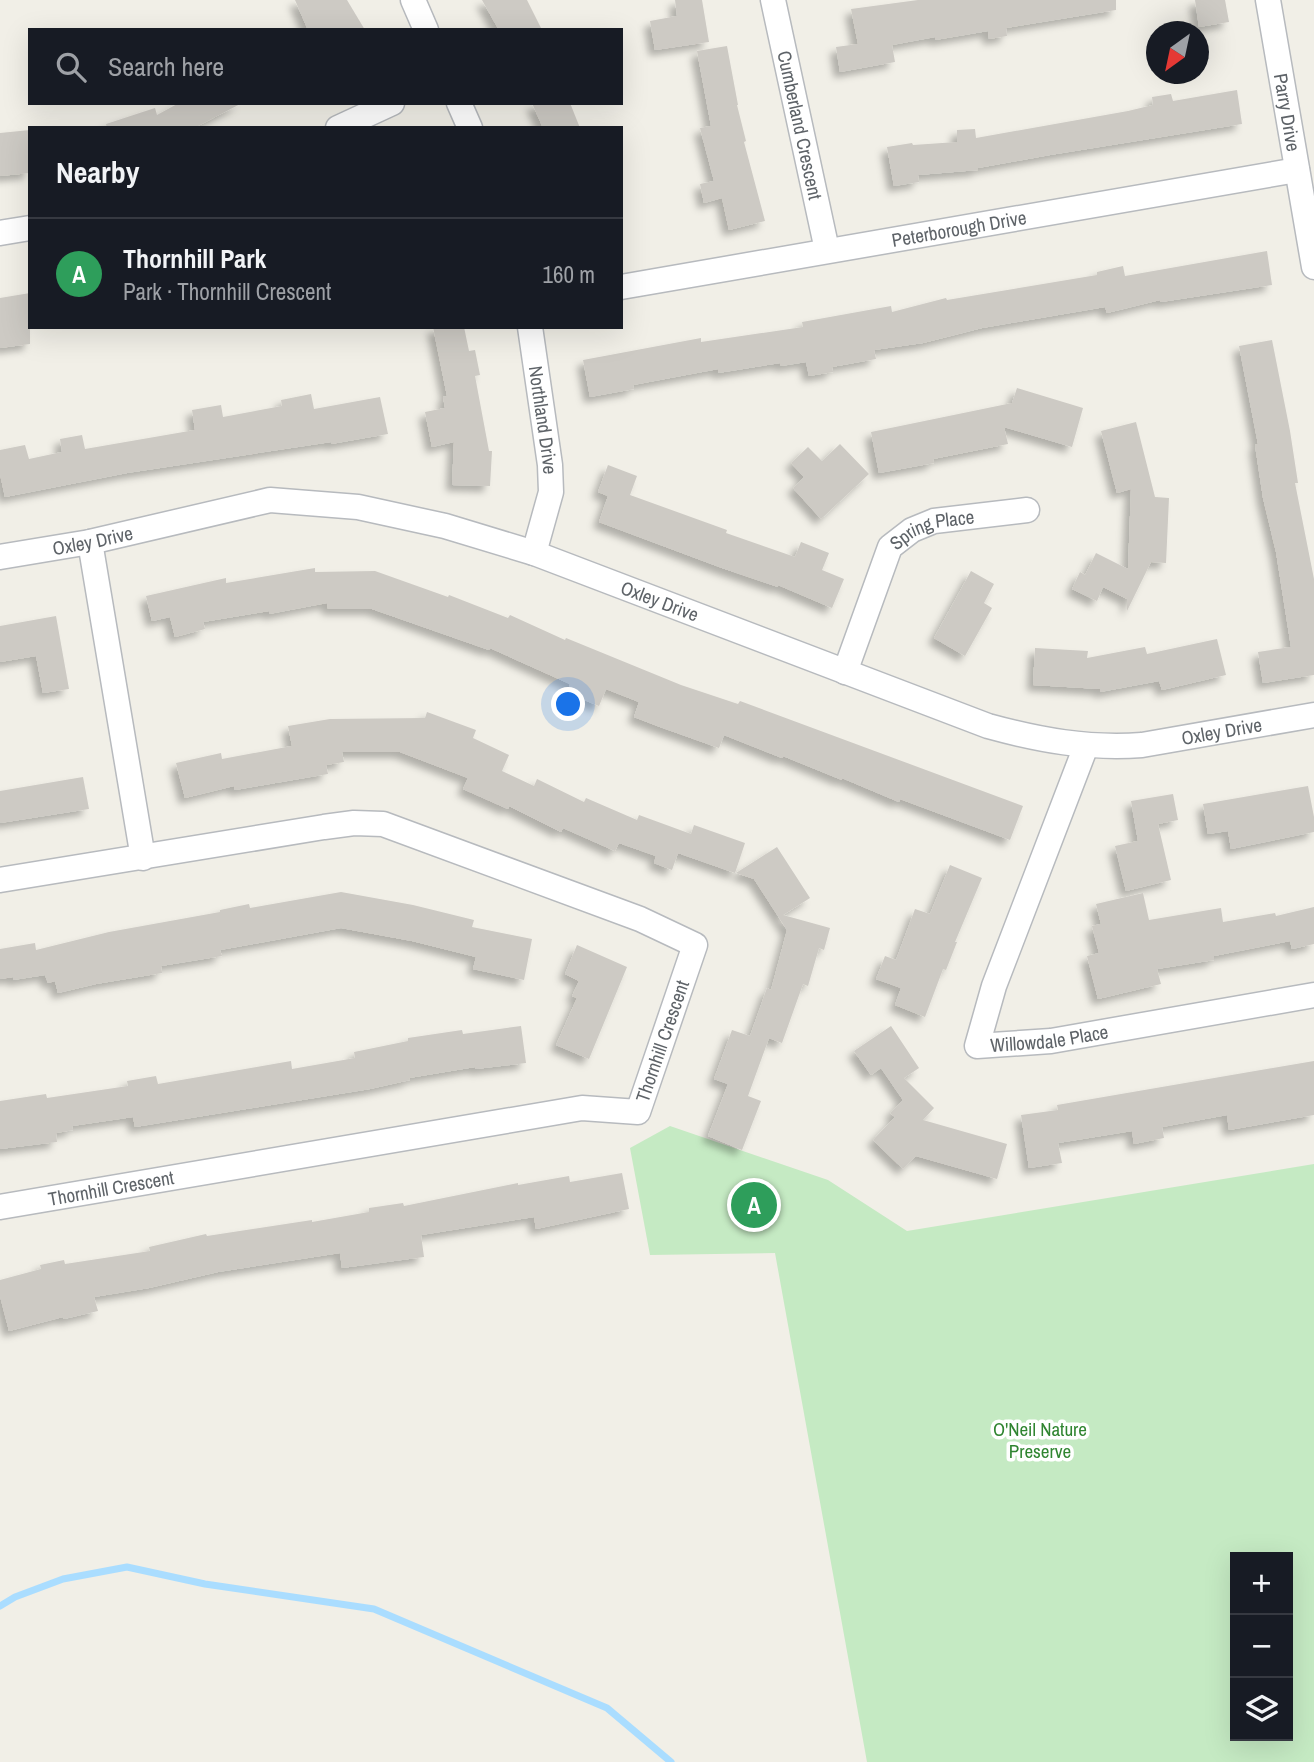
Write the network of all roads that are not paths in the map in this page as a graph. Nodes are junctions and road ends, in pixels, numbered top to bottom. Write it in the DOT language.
graph roads {
  1 [pos="413,0"];
  2 [pos="773,0"];
  3 [pos="1268,0"];
  4 [pos="425,28"];
  5 [pos="388,105"];
  6 [pos="460,105"];
  7 [pos="342,126"];
  8 [pos="469,126"];
  9 [pos="1297,170"];
  10 [pos="28,228"];
  11 [pos="0,233"];
  12 [pos="827,250"];
  13 [pos="1314,267"];
  14 [pos="623,286"];
  15 [pos="530,329"];
  16 [pos="1027,510"];
  17 [pos="90,542"];
  18 [pos="534,553"];
  19 [pos="0,557"];
  20 [pos="845,673"];
  21 [pos="1314,715"];
  22 [pos="1086,746"];
  23 [pos="142,858"];
  24 [pos="0,880"];
  25 [pos="1314,995"];
  26 [pos="0,1207"];
  1 -- 4 [label="street"];
  2 -- 12 [label="street, Cumberland Crescent"];
  3 -- 9 [label="street, Parry Drive"];
  5 -- 7 [label="street"];
  6 -- 8 [label="street"];
  9 -- 12 [label="street, Peterborough Drive"];
  9 -- 13 [label="street, Parry Drive"];
  10 -- 11 [label="street"];
  12 -- 14 [label="street, Peterborough Drive"];
  15 -- 18 [label="street, Northland Drive"];
  16 -- 20 [label="street, Spring Place"];
  17 -- 18 [label="street, Oxley Drive"];
  17 -- 19 [label="street, Oxley Drive"];
  17 -- 23 [label="street"];
  18 -- 20 [label="street, Oxley Drive"];
  20 -- 22 [label="street, Oxley Drive"];
  21 -- 22 [label="street, Oxley Drive"];
  22 -- 25 [label="street, Willowdale Place"];
  23 -- 24 [label="street, Thornhill Crescent"];
  23 -- 26 [label="street, Thornhill Crescent"];
}
